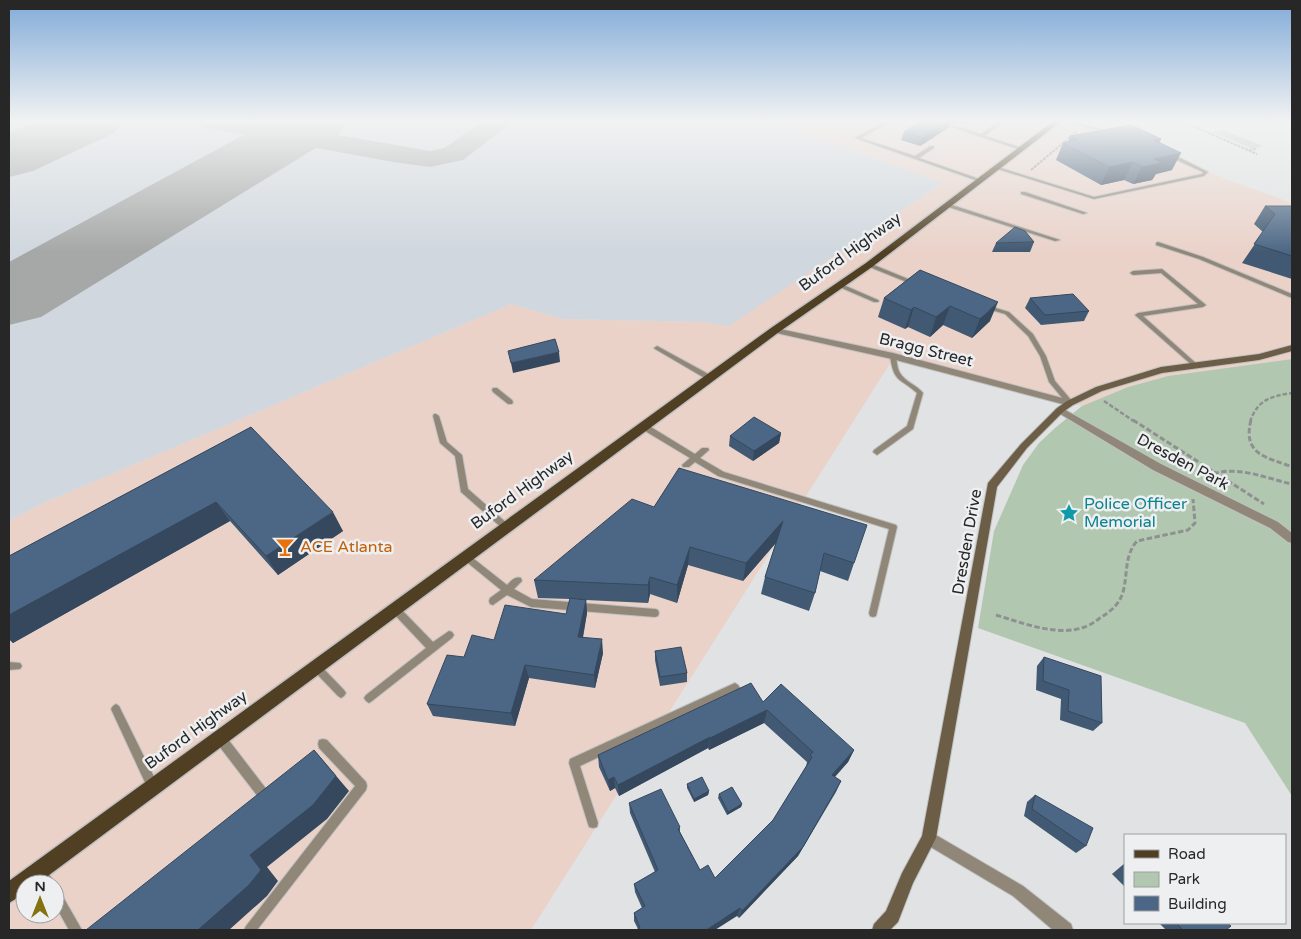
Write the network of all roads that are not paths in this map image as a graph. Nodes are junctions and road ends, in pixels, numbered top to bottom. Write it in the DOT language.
graph roads {
  1 [pos="933,164"];
  2 [pos="1002,164"];
  3 [pos="1188,164"];
  4 [pos="996,168"];
  5 [pos="980,180"];
  6 [pos="1023,193"];
  7 [pos="947,205"];
  8 [pos="1085,213"];
  9 [pos="1057,240"];
  10 [pos="1158,244"];
  11 [pos="869,264"];
  12 [pos="1134,273"];
  13 [pos="839,286"];
  14 [pos="924,287"];
  15 [pos="1292,296"];
  16 [pos="876,300"];
  17 [pos="978,305"];
  18 [pos="775,330"];
  19 [pos="657,348"];
  20 [pos="1292,348"];
  21 [pos="892,356"];
  22 [pos="1196,366"];
  23 [pos="710,378"];
  24 [pos="495,390"];
  25 [pos="510,402"];
  26 [pos="1065,407"];
  27 [pos="436,416"];
  28 [pos="643,426"];
  29 [pos="705,450"];
  30 [pos="877,452"];
  31 [pos="696,458"];
  32 [pos="686,465"];
  33 [pos="506,527"];
  34 [pos="1292,539"];
  35 [pos="466,557"];
  36 [pos="518,581"];
  37 [pos="507,590"];
  38 [pos="493,601"];
  39 [pos="395,609"];
  40 [pos="655,613"];
  41 [pos="872,613"];
  42 [pos="449,635"];
  43 [pos="432,648"];
  44 [pos="316,667"];
  45 [pos="735,688"];
  46 [pos="341,693"];
  47 [pos="368,698"];
  48 [pos="116,709"];
  49 [pos="220,738"];
  50 [pos="322,744"];
  51 [pos="153,787"];
  52 [pos="263,794"];
  53 [pos="593,823"];
  54 [pos="929,838"];
  55 [pos="49,874"];
  56 [pos="65,911"];
  57 [pos="76,930"];
  58 [pos="250,930"];
  59 [pos="880,930"];
  60 [pos="1065,930"];
  1 -- 5 [label="lane"];
  2 -- 4 [label="main road, Buford Highway"];
  3 -- 4 [label="lane"];
  4 -- 5 [label="main road, Buford Highway"];
  5 -- 7 [label="main road, Buford Highway"];
  6 -- 8 [label="lane"];
  7 -- 9 [label="lane"];
  7 -- 11 [label="main road, Buford Highway"];
  10 -- 15 [label="lane"];
  11 -- 13 [label="main road, Buford Highway"];
  11 -- 14 [label="lane"];
  12 -- 22 [label="lane"];
  13 -- 16 [label="lane"];
  13 -- 18 [label="main road, Buford Highway"];
  17 -- 26 [label="lane"];
  18 -- 21 [label="street, Bragg Street"];
  18 -- 23 [label="main road, Buford Highway"];
  19 -- 23 [label="lane"];
  20 -- 22 [label="street, Dresden Drive"];
  21 -- 26 [label="street, Bragg Street"];
  21 -- 30 [label="lane"];
  22 -- 26 [label="street, Dresden Drive"];
  23 -- 28 [label="main road, Buford Highway"];
  24 -- 25 [label="lane"];
  26 -- 34 [label="street, Dresden Park"];
  26 -- 54 [label="street, Dresden Drive"];
  27 -- 33 [label="lane"];
  28 -- 31 [label="lane"];
  28 -- 33 [label="main road, Buford Highway"];
  29 -- 31 [label="lane"];
  31 -- 32 [label="lane"];
  31 -- 41 [label="lane"];
  33 -- 35 [label="main road, Buford Highway"];
  35 -- 37 [label="lane"];
  35 -- 39 [label="main road, Buford Highway"];
  36 -- 37 [label="lane"];
  37 -- 38 [label="lane"];
  37 -- 40 [label="lane"];
  39 -- 43 [label="lane"];
  39 -- 44 [label="main road, Buford Highway"];
  42 -- 43 [label="lane"];
  43 -- 47 [label="lane"];
  44 -- 46 [label="lane"];
  44 -- 49 [label="main road, Buford Highway"];
  45 -- 53 [label="lane"];
  48 -- 51 [label="lane"];
  49 -- 51 [label="main road, Buford Highway"];
  49 -- 52 [label="lane"];
  50 -- 58 [label="lane"];
  51 -- 55 [label="main road, Buford Highway"];
  54 -- 59 [label="street, Dresden Drive"];
  54 -- 60 [label="street"];
  56 -- 57 [label="lane"];
}
